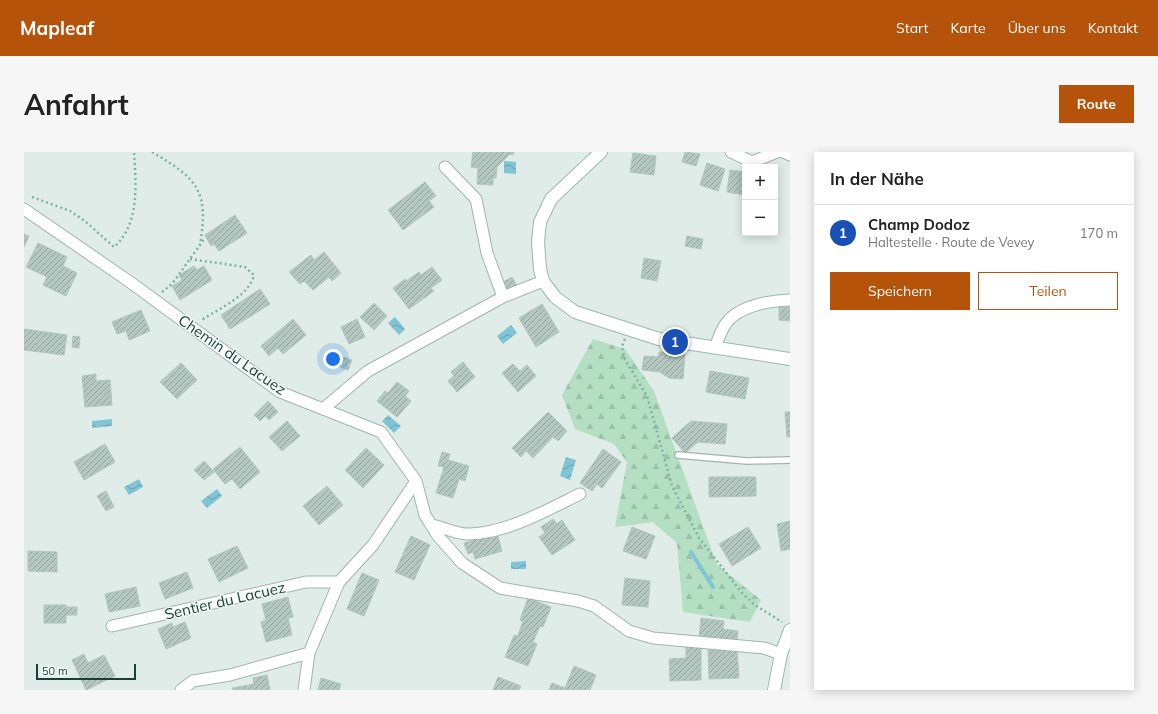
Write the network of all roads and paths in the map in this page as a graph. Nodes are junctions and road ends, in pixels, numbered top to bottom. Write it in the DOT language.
graph roads {
  1 [pos="134,152"];
  2 [pos="152,152"];
  3 [pos="601,152"];
  4 [pos="731,152"];
  5 [pos="777,152"];
  6 [pos="783,152"];
  7 [pos="790,155"];
  8 [pos="445,167"];
  9 [pos="32,197"];
  10 [pos="24,209"];
  11 [pos="205,238"];
  12 [pos="200,246"];
  13 [pos="190,260"];
  14 [pos="543,281"];
  15 [pos="167,295"];
  16 [pos="503,297"];
  17 [pos="790,300"];
  18 [pos="197,315"];
  19 [pos="625,338"];
  20 [pos="715,348"];
  21 [pos="790,359"];
  22 [pos="323,409"];
  23 [pos="678,455"];
  24 [pos="790,460"];
  25 [pos="416,481"];
  26 [pos="580,494"];
  27 [pos="431,525"];
  28 [pos="339,582"];
  29 [pos="112,626"];
  30 [pos="786,626"];
  31 [pos="309,654"];
  32 [pos="785,655"];
  33 [pos="181,690"];
  34 [pos="304,690"];
  35 [pos="774,690"];
  1 -- 9 [label="path"];
  2 -- 12 [label="path"];
  3 -- 14 [label="street"];
  4 -- 5 [label="street"];
  6 -- 7 [label="street"];
  8 -- 16 [label="street"];
  10 -- 22 [label="street, Chemin du Lacuez"];
  11 -- 12 [label="path"];
  12 -- 13 [label="path"];
  13 -- 15 [label="path"];
  13 -- 18 [label="path"];
  14 -- 16 [label="street"];
  14 -- 20 [label="street"];
  16 -- 22 [label="street"];
  17 -- 20 [label="street"];
  19 -- 30 [label="path"];
  20 -- 21 [label="street"];
  22 -- 25 [label="street, Chemin du Lacuez"];
  23 -- 24 [label="lane"];
  25 -- 27 [label="street"];
  25 -- 28 [label="street"];
  26 -- 27 [label="street"];
  27 -- 32 [label="street"];
  28 -- 29 [label="street, Sentier du Lacuez"];
  28 -- 31 [label="street"];
  30 -- 32 [label="street"];
  31 -- 33 [label="street"];
  31 -- 34 [label="street"];
  32 -- 35 [label="street"];
}
